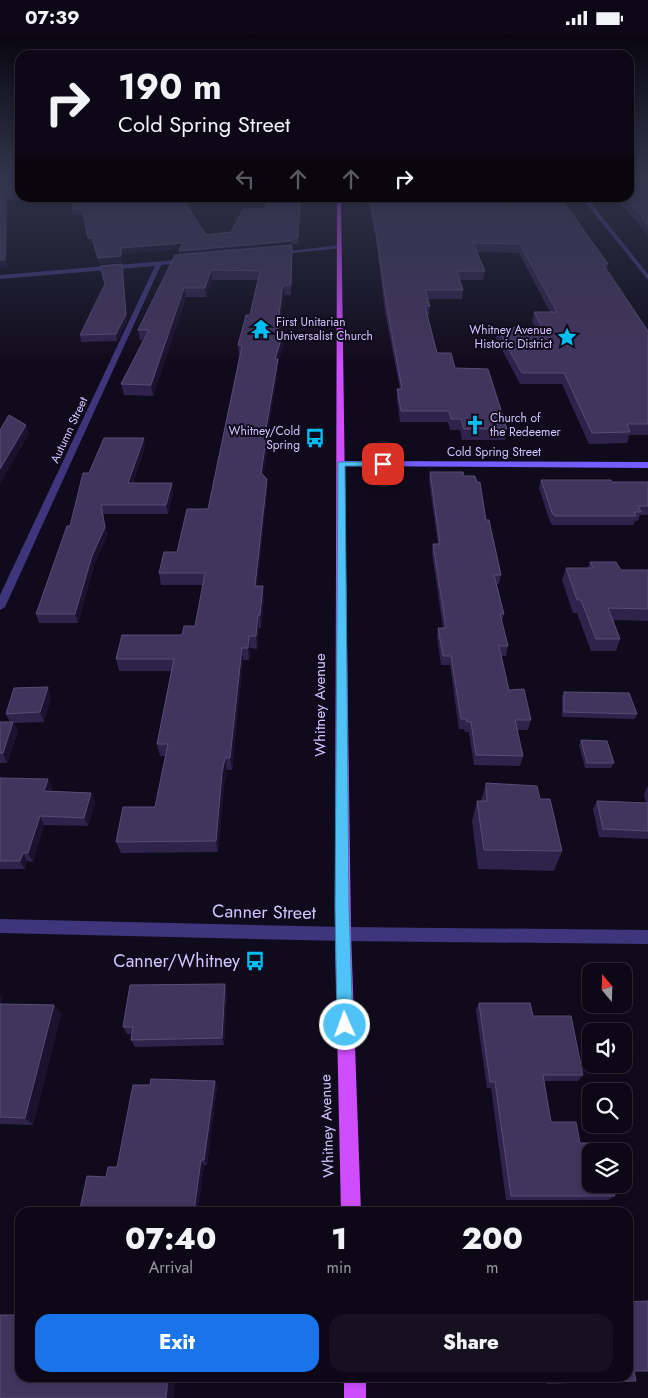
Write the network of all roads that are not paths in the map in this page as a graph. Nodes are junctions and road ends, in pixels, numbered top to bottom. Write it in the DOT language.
graph roads {
  1 [pos="340,238"];
  2 [pos="615,238"];
  3 [pos="340,247"];
  4 [pos="268,254"];
  5 [pos="199,260"];
  6 [pos="159,263"];
  7 [pos="0,277"];
  8 [pos="648,279"];
  9 [pos="341,464"];
  10 [pos="648,465"];
  11 [pos="0,607"];
  12 [pos="0,926"];
  13 [pos="343,934"];
  14 [pos="648,937"];
  15 [pos="350,1207"];
  16 [pos="355,1382"];
  17 [pos="355,1398"];
  1 -- 3 [label="main road, Whitney Avenue"];
  2 -- 8 [label="street"];
  3 -- 4 [label="street"];
  3 -- 9 [label="main road, Whitney Avenue"];
  5 -- 6 [label="street"];
  6 -- 7 [label="street"];
  6 -- 11 [label="street, Autumn Street"];
  9 -- 10 [label="street, Cold Spring Street"];
  9 -- 13 [label="main road, Whitney Avenue"];
  12 -- 13 [label="street, Canner Street"];
  13 -- 14 [label="street, Canner Street"];
  13 -- 15 [label="main road, Whitney Avenue"];
  16 -- 17 [label="main road"];
}
